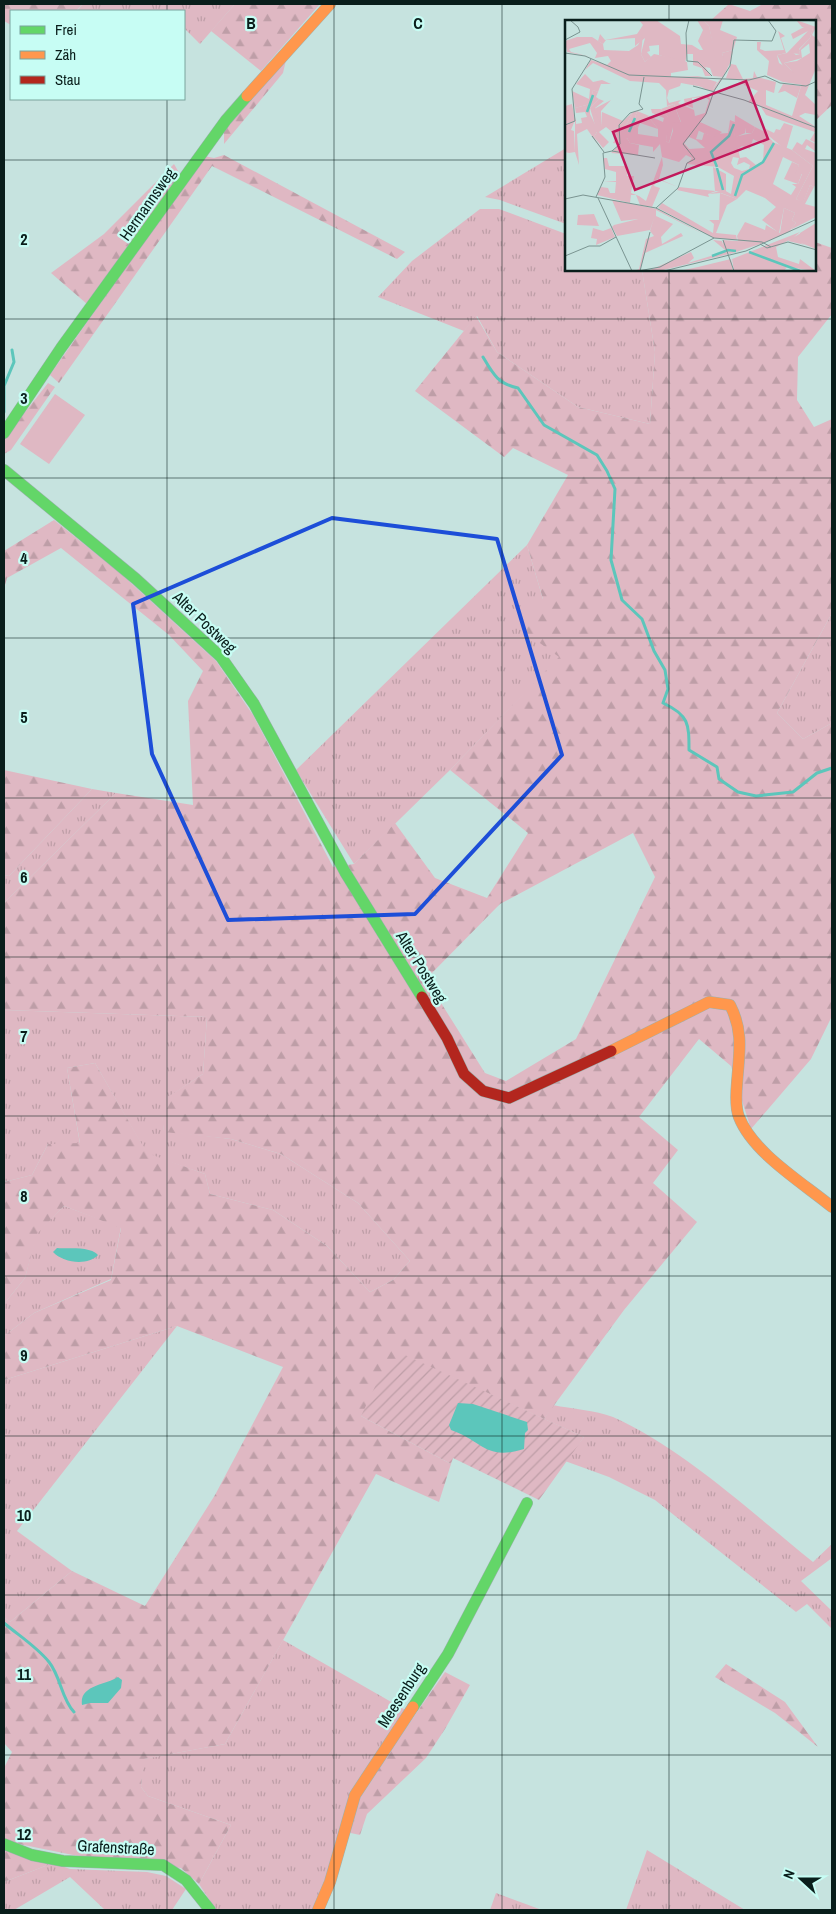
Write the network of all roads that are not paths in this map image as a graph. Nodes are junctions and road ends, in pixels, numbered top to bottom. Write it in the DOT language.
graph roads {
  1 [pos="330,4"];
  2 [pos="4,433"];
  3 [pos="4,470"];
  4 [pos="832,1207"];
  5 [pos="526,1503"];
  6 [pos="4,1844"];
  7 [pos="210,1910"];
  8 [pos="318,1910"];
  1 -- 2 [label="street, Hermannsweg"];
  3 -- 4 [label="street, Alter Postweg"];
  5 -- 8 [label="street, Meesenburg"];
  6 -- 7 [label="street, Grafenstraße"];
}
